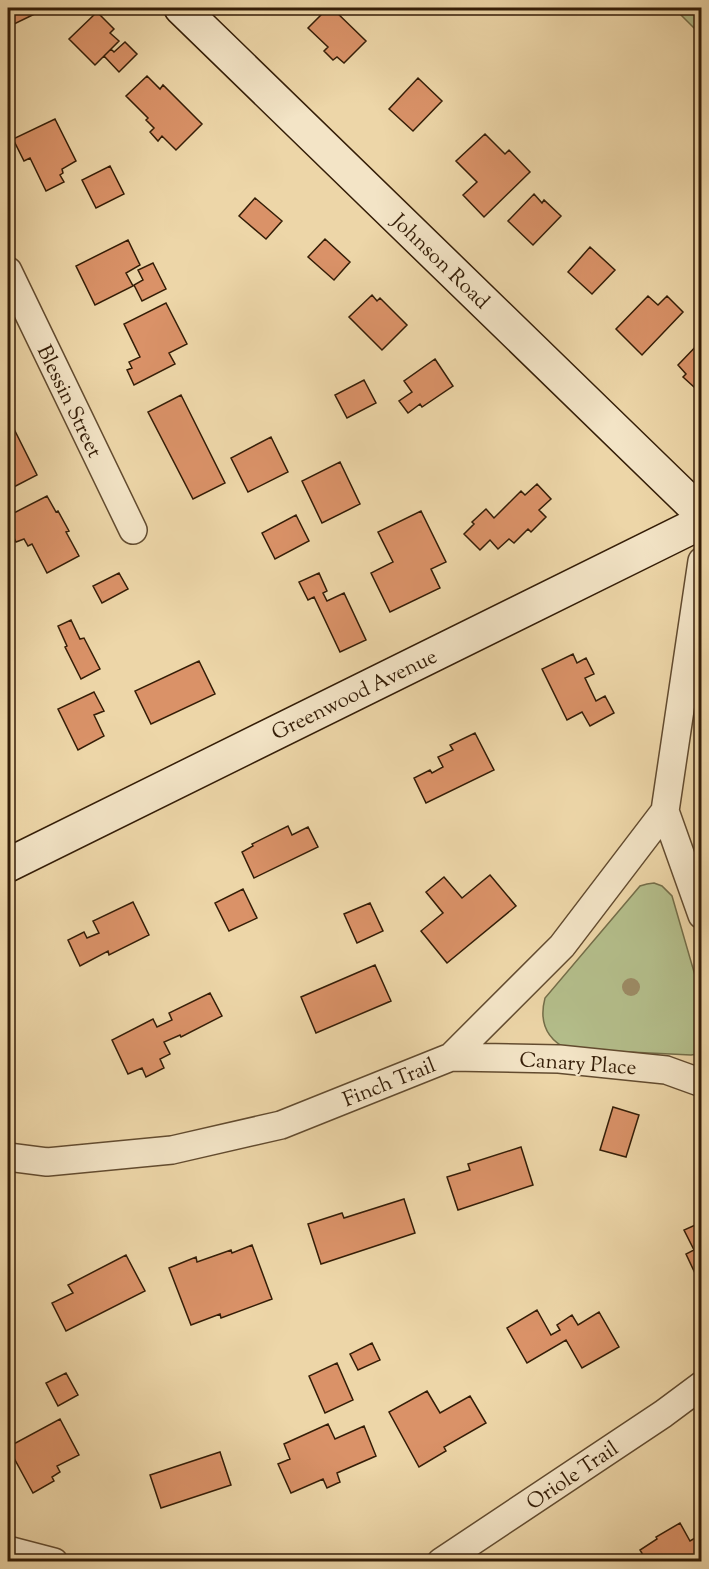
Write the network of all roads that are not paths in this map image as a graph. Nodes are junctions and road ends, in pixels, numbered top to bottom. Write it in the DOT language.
graph roads {
  1 [pos="181,8"];
  2 [pos="8,272"];
  3 [pos="702,513"];
  4 [pos="702,522"];
  5 [pos="133,530"];
  6 [pos="702,561"];
  7 [pos="665,811"];
  8 [pos="8,865"];
  9 [pos="702,915"];
  10 [pos="451,1057"];
  11 [pos="702,1083"];
  12 [pos="8,1157"];
  13 [pos="702,1385"];
  14 [pos="8,1550"];
  15 [pos="54,1562"];
  16 [pos="441,1562"];
  1 -- 3 [label="street, Johnson Road"];
  2 -- 5 [label="street, Blessin Street"];
  4 -- 8 [label="street, Greenwood Avenue"];
  6 -- 7 [label="street"];
  7 -- 9 [label="street"];
  7 -- 10 [label="street, Finch Trail"];
  10 -- 11 [label="street, Canary Place"];
  10 -- 12 [label="street, Finch Trail"];
  13 -- 16 [label="street, Oriole Trail"];
  14 -- 15 [label="street"];
}
